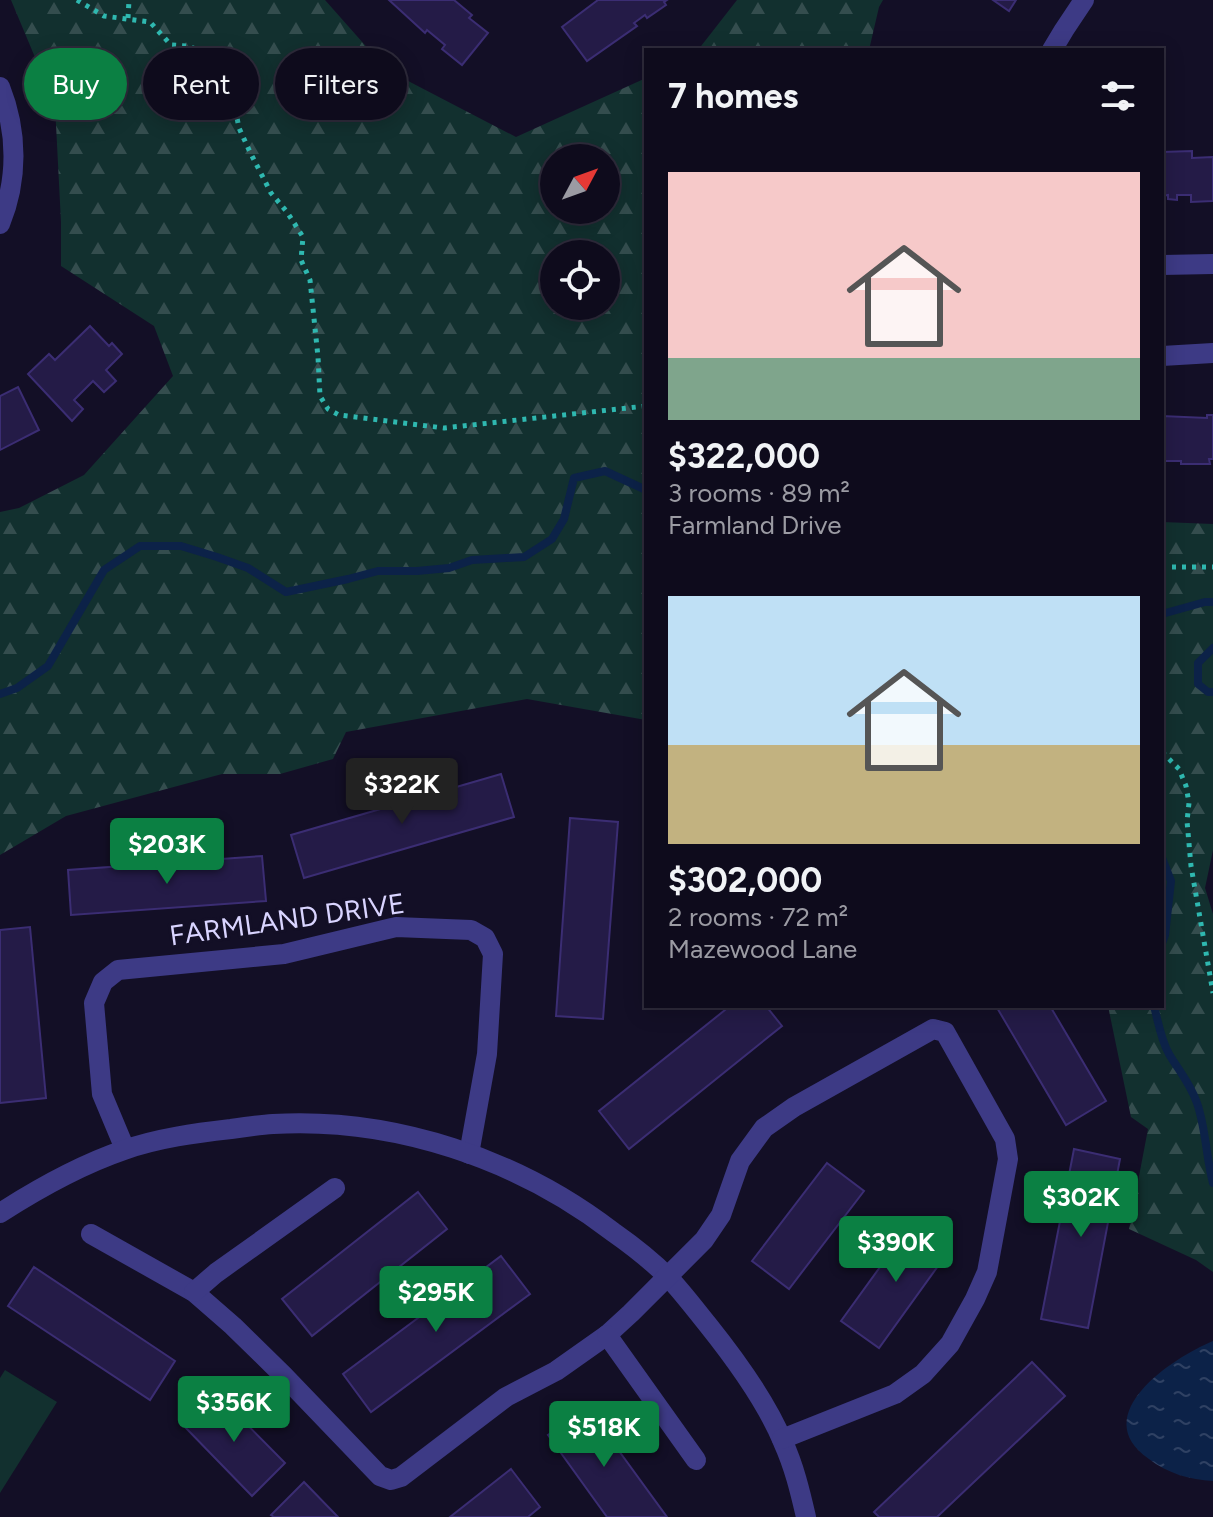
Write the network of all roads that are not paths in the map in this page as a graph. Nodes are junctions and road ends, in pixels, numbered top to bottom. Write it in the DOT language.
graph roads {
  1 [pos="1084,0"];
  2 [pos="1053,48"];
  3 [pos="0,87"];
  4 [pos="0,224"];
  5 [pos="1213,264"];
  6 [pos="1164,265"];
  7 [pos="1213,353"];
  8 [pos="1164,356"];
  9 [pos="125,1149"];
  10 [pos="469,1154"];
  11 [pos="335,1188"];
  12 [pos="0,1213"];
  13 [pos="91,1234"];
  14 [pos="667,1276"];
  15 [pos="194,1292"];
  16 [pos="607,1335"];
  17 [pos="782,1439"];
  18 [pos="696,1460"];
  19 [pos="806,1517"];
  1 -- 2 [label="street"];
  3 -- 4 [label="street"];
  5 -- 6 [label="street"];
  7 -- 8 [label="street"];
  9 -- 10 [label="street"];
  9 -- 10 [label="street, FARMLAND DRIVE"];
  9 -- 12 [label="street"];
  10 -- 14 [label="street"];
  11 -- 15 [label="street"];
  13 -- 15 [label="street"];
  14 -- 16 [label="street"];
  14 -- 17 [label="street"];
  14 -- 17 [label="street"];
  15 -- 16 [label="street"];
  16 -- 18 [label="street"];
  17 -- 19 [label="street"];
}
